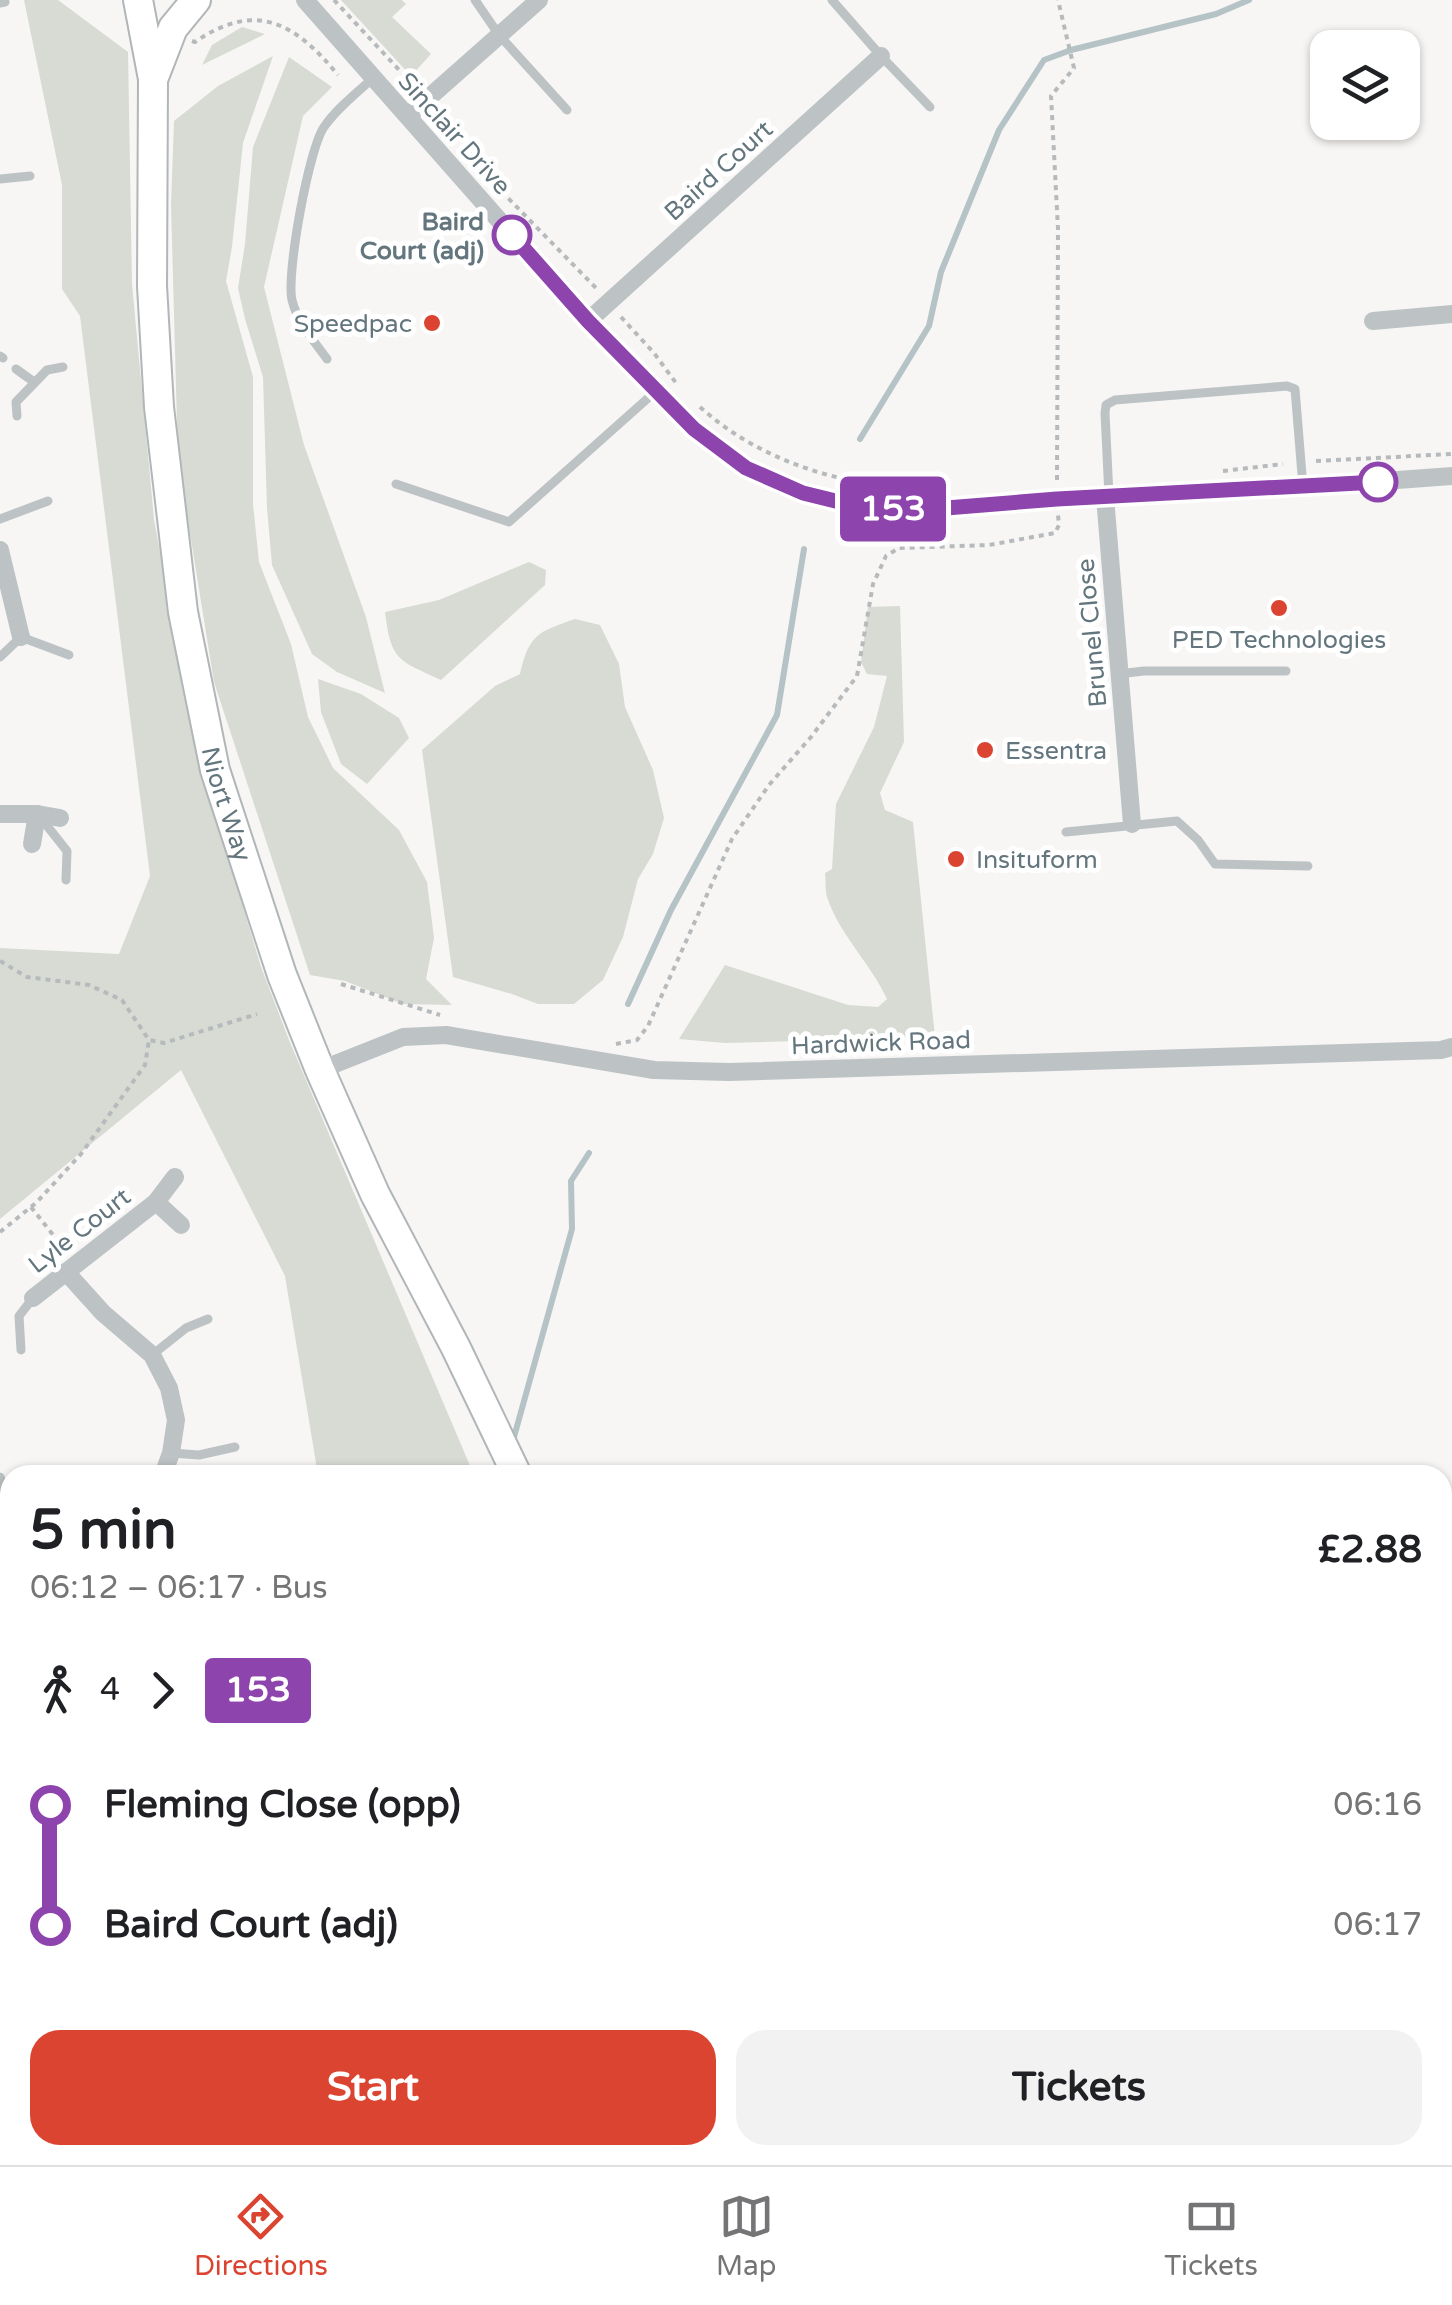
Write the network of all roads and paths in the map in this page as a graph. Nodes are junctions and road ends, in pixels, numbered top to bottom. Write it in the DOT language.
graph roads {
  1 [pos="138,0"];
  2 [pos="196,0"];
  3 [pos="305,0"];
  4 [pos="334,0"];
  5 [pos="475,0"];
  6 [pos="539,0"];
  7 [pos="832,0"];
  8 [pos="1058,0"];
  9 [pos="274,16"];
  10 [pos="230,17"];
  11 [pos="499,35"];
  12 [pos="195,42"];
  13 [pos="881,56"];
  14 [pos="338,75"];
  15 [pos="373,78"];
  16 [pos="152,79"];
  17 [pos="415,87"];
  18 [pos="930,106"];
  19 [pos="567,110"];
  20 [pos="438,114"];
  21 [pos="408,116"];
  22 [pos="30,176"];
  23 [pos="0,180"];
  24 [pos="599,291"];
  25 [pos="1452,314"];
  26 [pos="619,315"];
  27 [pos="588,321"];
  28 [pos="1373,321"];
  29 [pos="327,359"];
  30 [pos="63,367"];
  31 [pos="16,369"];
  32 [pos="34,382"];
  33 [pos="680,388"];
  34 [pos="656,391"];
  35 [pos="692,400"];
  36 [pos="17,416"];
  37 [pos="1452,454"];
  38 [pos="1316,462"];
  39 [pos="1452,476"];
  40 [pos="396,484"];
  41 [pos="1304,487"];
  42 [pos="951,488"];
  43 [pos="1056,488"];
  44 [pos="1107,496"];
  45 [pos="48,501"];
  46 [pos="0,519"];
  47 [pos="0,550"];
  48 [pos="21,636"];
  49 [pos="69,655"];
  50 [pos="0,657"];
  51 [pos="1286,671"];
  52 [pos="1118,674"];
  53 [pos="0,814"];
  54 [pos="37,814"];
  55 [pos="60,818"];
  56 [pos="1132,824"];
  57 [pos="1066,832"];
  58 [pos="32,844"];
  59 [pos="1308,866"];
  60 [pos="66,880"];
  61 [pos="0,962"];
  62 [pos="341,984"];
  63 [pos="258,1014"];
  64 [pos="447,1017"];
  65 [pos="149,1040"];
  66 [pos="610,1046"];
  67 [pos="1452,1047"];
  68 [pos="320,1070"];
  69 [pos="175,1177"];
  70 [pos="156,1202"];
  71 [pos="31,1207"];
  72 [pos="180,1224"];
  73 [pos="0,1232"];
  74 [pos="71,1268"];
  75 [pos="33,1298"];
  76 [pos="208,1319"];
  77 [pos="21,1350"];
  78 [pos="152,1355"];
  79 [pos="234,1447"];
  80 [pos="171,1453"];
  81 [pos="167,1465"];
  82 [pos="512,1465"];
  1 -- 16 [label="highway, Niort Way"];
  2 -- 16 [label="highway, Niort Way"];
  3 -- 15 [label="street, Sinclair Drive"];
  4 -- 17 [label="path"];
  5 -- 11 [label="lane"];
  6 -- 11 [label="street"];
  7 -- 13 [label="lane"];
  8 -- 43 [label="path"];
  9 -- 14 [label="path"];
  10 -- 12 [label="path"];
  11 -- 19 [label="lane"];
  11 -- 21 [label="street"];
  13 -- 18 [label="lane"];
  13 -- 27 [label="street, Baird Court"];
  15 -- 21 [label="street, Sinclair Drive"];
  15 -- 29 [label="lane"];
  16 -- 68 [label="highway, Niort Way"];
  20 -- 24 [label="path"];
  21 -- 27 [label="street, Sinclair Drive"];
  22 -- 23 [label="lane"];
  25 -- 28 [label="street"];
  26 -- 33 [label="path"];
  27 -- 34 [label="street, Sinclair Drive"];
  30 -- 32 [label="lane"];
  31 -- 32 [label="lane"];
  32 -- 36 [label="lane"];
  34 -- 40 [label="lane"];
  34 -- 43 [label="street, Sinclair Drive"];
  35 -- 42 [label="path"];
  37 -- 38 [label="path"];
  39 -- 41 [label="street, Sinclair Drive"];
  41 -- 44 [label="street, Sinclair Drive"];
  41 -- 44 [label="lane"];
  43 -- 44 [label="street, Sinclair Drive"];
  43 -- 66 [label="path"];
  44 -- 52 [label="street, Brunel Close"];
  45 -- 46 [label="lane"];
  47 -- 48 [label="street"];
  48 -- 49 [label="lane"];
  48 -- 50 [label="lane"];
  51 -- 52 [label="lane"];
  52 -- 56 [label="street, Brunel Close"];
  53 -- 54 [label="street"];
  54 -- 55 [label="street"];
  54 -- 58 [label="street"];
  54 -- 60 [label="lane"];
  56 -- 57 [label="lane"];
  56 -- 59 [label="lane"];
  61 -- 65 [label="path"];
  62 -- 64 [label="path"];
  63 -- 65 [label="path"];
  65 -- 71 [label="path"];
  67 -- 68 [label="street, Hardwick Road"];
  68 -- 82 [label="highway, Niort Way"];
  69 -- 70 [label="street, Lyle Court"];
  70 -- 72 [label="street, Lyle Court"];
  70 -- 74 [label="street, Lyle Court"];
  71 -- 73 [label="path"];
  71 -- 74 [label="path"];
  74 -- 75 [label="street, Lyle Court"];
  74 -- 78 [label="street"];
  75 -- 77 [label="lane"];
  76 -- 78 [label="lane"];
  78 -- 80 [label="street"];
  79 -- 80 [label="lane"];
  80 -- 81 [label="street"];
}
